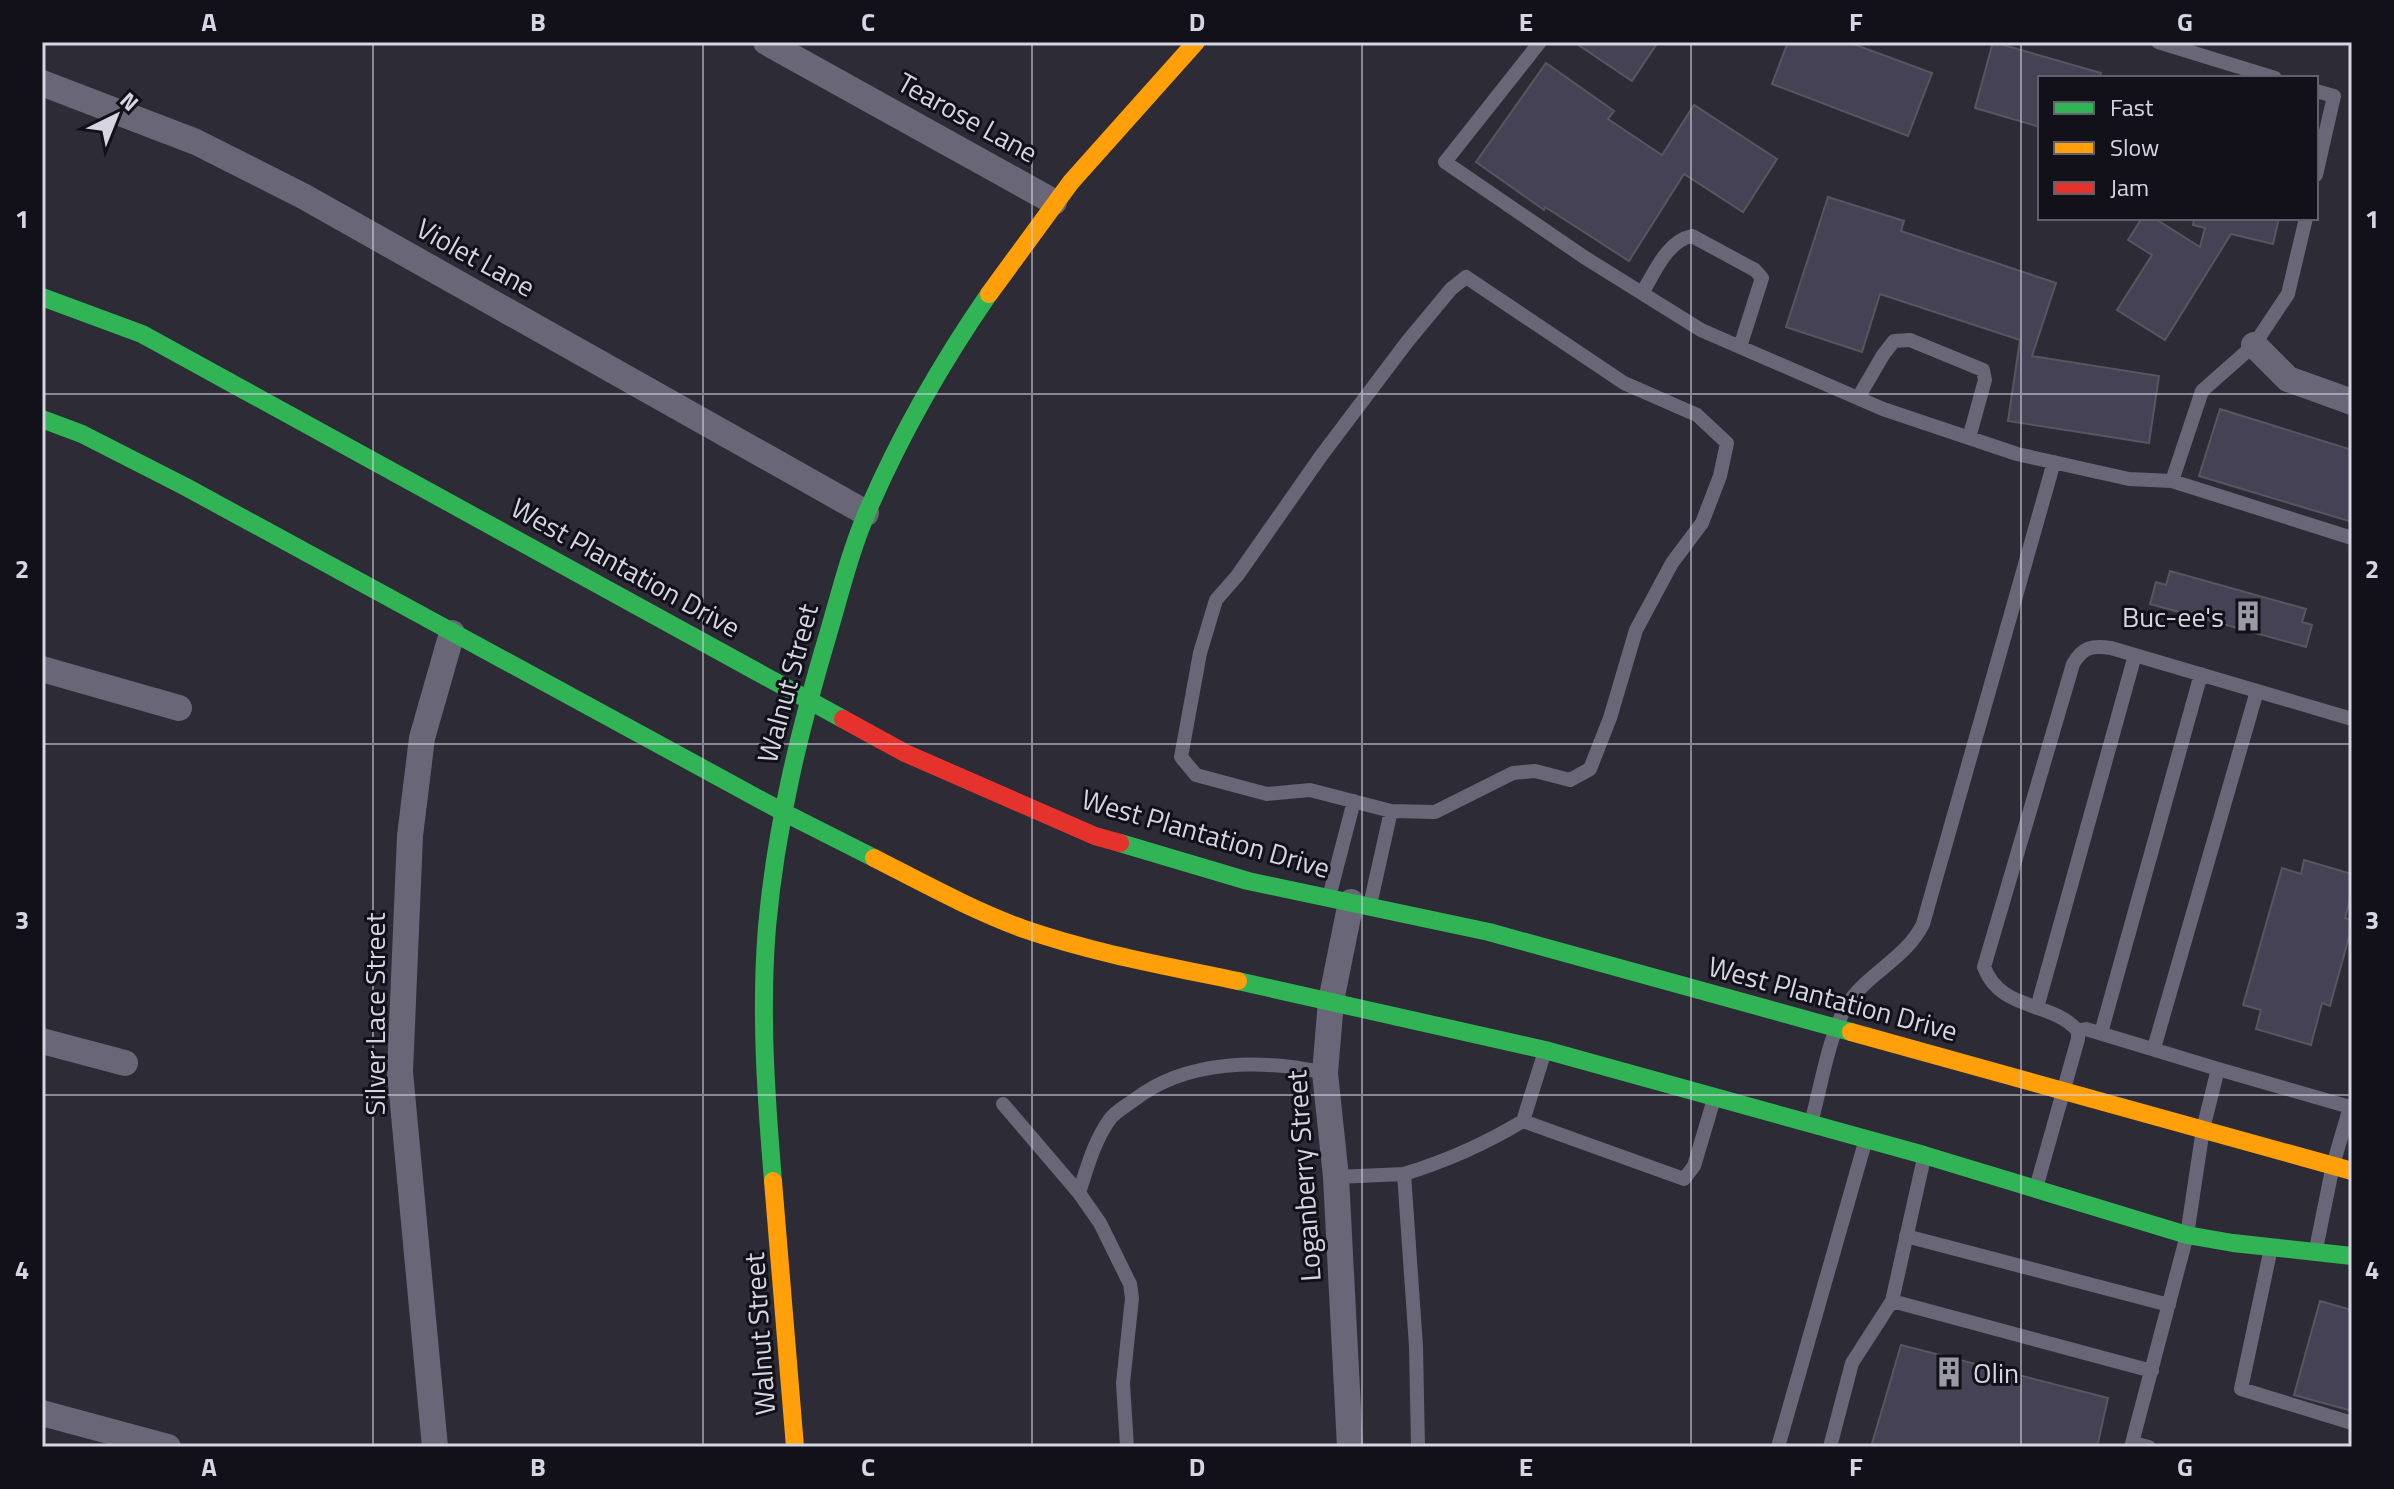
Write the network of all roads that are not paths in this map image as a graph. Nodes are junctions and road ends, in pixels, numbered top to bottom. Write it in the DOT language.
graph roads {
  1 [pos="766,42"];
  2 [pos="1196,42"];
  3 [pos="1540,42"];
  4 [pos="2158,42"];
  5 [pos="2268,76"];
  6 [pos="42,83"];
  7 [pos="2318,92"];
  8 [pos="2318,166"];
  9 [pos="1054,202"];
  10 [pos="2306,220"];
  11 [pos="1642,293"];
  12 [pos="42,297"];
  13 [pos="2254,345"];
  14 [pos="1740,347"];
  15 [pos="1858,398"];
  16 [pos="2352,402"];
  17 [pos="42,419"];
  18 [pos="1969,438"];
  19 [pos="2054,462"];
  20 [pos="2172,481"];
  21 [pos="866,513"];
  22 [pos="2352,538"];
  23 [pos="452,633"];
  24 [pos="2135,655"];
  25 [pos="42,669"];
  26 [pos="2201,674"];
  27 [pos="2257,691"];
  28 [pos="808,699"];
  29 [pos="179,708"];
  30 [pos="2352,719"];
  31 [pos="1354,801"];
  32 [pos="1391,811"];
  33 [pos="783,812"];
  34 [pos="1350,902"];
  35 [pos="1331,1001"];
  36 [pos="2037,1008"];
  37 [pos="1837,1028"];
  38 [pos="2078,1031"];
  39 [pos="2101,1033"];
  40 [pos="42,1041"];
  41 [pos="2154,1048"];
  42 [pos="1545,1050"];
  43 [pos="125,1063"];
  44 [pos="2218,1069"];
  45 [pos="1325,1073"];
  46 [pos="2062,1090"];
  47 [pos="1715,1096"];
  48 [pos="1003,1104"];
  49 [pos="2351,1105"];
  50 [pos="1523,1121"];
  51 [pos="1811,1123"];
  52 [pos="2203,1129"];
  53 [pos="1866,1138"];
  54 [pos="1924,1155"];
  55 [pos="2333,1165"];
  56 [pos="2352,1171"];
  57 [pos="1404,1174"];
  58 [pos="1336,1177"];
  59 [pos="2036,1189"];
  60 [pos="1079,1193"];
  61 [pos="2187,1235"];
  62 [pos="1906,1236"];
  63 [pos="2272,1246"];
  64 [pos="2315,1250"];
  65 [pos="2352,1256"];
  66 [pos="1892,1301"];
  67 [pos="2169,1305"];
  68 [pos="2152,1371"];
  69 [pos="42,1413"];
  70 [pos="2352,1423"];
  71 [pos="2132,1445"];
  72 [pos="168,1447"];
  73 [pos="435,1447"];
  74 [pos="795,1447"];
  75 [pos="1127,1447"];
  76 [pos="1350,1447"];
  77 [pos="1418,1447"];
  78 [pos="1778,1447"];
  79 [pos="1830,1447"];
  80 [pos="2149,1447"];
  1 -- 9 [label="street, Tearose Lane"];
  2 -- 9 [label="main road, Walnut Street"];
  3 -- 11 [label="lane"];
  4 -- 5 [label="lane"];
  6 -- 21 [label="street, Violet Lane"];
  7 -- 8 [label="lane"];
  9 -- 21 [label="main road, Walnut Street"];
  10 -- 13 [label="lane"];
  11 -- 14 [label="lane"];
  11 -- 14 [label="lane"];
  12 -- 28 [label="main road, West Plantation Drive"];
  13 -- 16 [label="street"];
  13 -- 20 [label="lane"];
  14 -- 15 [label="lane"];
  15 -- 18 [label="lane"];
  15 -- 18 [label="lane"];
  17 -- 23 [label="main road"];
  18 -- 19 [label="lane"];
  19 -- 20 [label="lane"];
  19 -- 37 [label="lane"];
  20 -- 22 [label="lane"];
  21 -- 28 [label="main road, Walnut Street"];
  23 -- 33 [label="main road"];
  23 -- 73 [label="street, Silver Lace Street"];
  24 -- 26 [label="lane"];
  24 -- 36 [label="lane"];
  24 -- 36 [label="lane"];
  25 -- 29 [label="street"];
  26 -- 27 [label="lane"];
  26 -- 39 [label="lane"];
  27 -- 30 [label="lane"];
  27 -- 41 [label="lane"];
  28 -- 33 [label="main road, Walnut Street"];
  28 -- 34 [label="main road, West Plantation Drive"];
  31 -- 32 [label="lane"];
  31 -- 32 [label="lane"];
  31 -- 34 [label="lane"];
  32 -- 34 [label="lane"];
  33 -- 35 [label="main road"];
  33 -- 74 [label="main road, Walnut Street"];
  34 -- 35 [label="street, Loganberry Street"];
  34 -- 37 [label="main road, West Plantation Drive"];
  35 -- 42 [label="main road"];
  35 -- 45 [label="street, Loganberry Street"];
  36 -- 38 [label="lane"];
  37 -- 46 [label="main road, West Plantation Drive"];
  37 -- 51 [label="lane"];
  38 -- 39 [label="lane"];
  38 -- 46 [label="lane"];
  39 -- 41 [label="lane"];
  40 -- 43 [label="street"];
  41 -- 44 [label="lane"];
  42 -- 47 [label="main road"];
  42 -- 50 [label="lane"];
  44 -- 49 [label="lane"];
  44 -- 52 [label="lane"];
  45 -- 58 [label="street, Loganberry Street"];
  45 -- 60 [label="lane"];
  46 -- 52 [label="main road, West Plantation Drive"];
  46 -- 59 [label="lane"];
  47 -- 50 [label="lane"];
  47 -- 51 [label="main road"];
  48 -- 60 [label="lane"];
  49 -- 55 [label="lane"];
  50 -- 57 [label="lane"];
  51 -- 53 [label="main road"];
  52 -- 55 [label="main road, West Plantation Drive"];
  52 -- 61 [label="lane"];
  53 -- 54 [label="main road"];
  53 -- 78 [label="lane"];
  54 -- 59 [label="main road"];
  54 -- 62 [label="lane"];
  55 -- 56 [label="main road, West Plantation Drive"];
  55 -- 64 [label="lane"];
  57 -- 58 [label="lane"];
  57 -- 77 [label="lane"];
  58 -- 76 [label="street, Loganberry Street"];
  59 -- 61 [label="main road"];
  60 -- 75 [label="lane"];
  61 -- 63 [label="main road"];
  61 -- 67 [label="lane"];
  62 -- 66 [label="lane"];
  62 -- 67 [label="lane"];
  63 -- 64 [label="main road"];
  63 -- 70 [label="lane"];
  64 -- 65 [label="main road"];
  66 -- 68 [label="lane"];
  66 -- 79 [label="lane"];
  67 -- 68 [label="lane"];
  68 -- 71 [label="lane"];
  69 -- 72 [label="street"];
  71 -- 80 [label="lane"];
}
